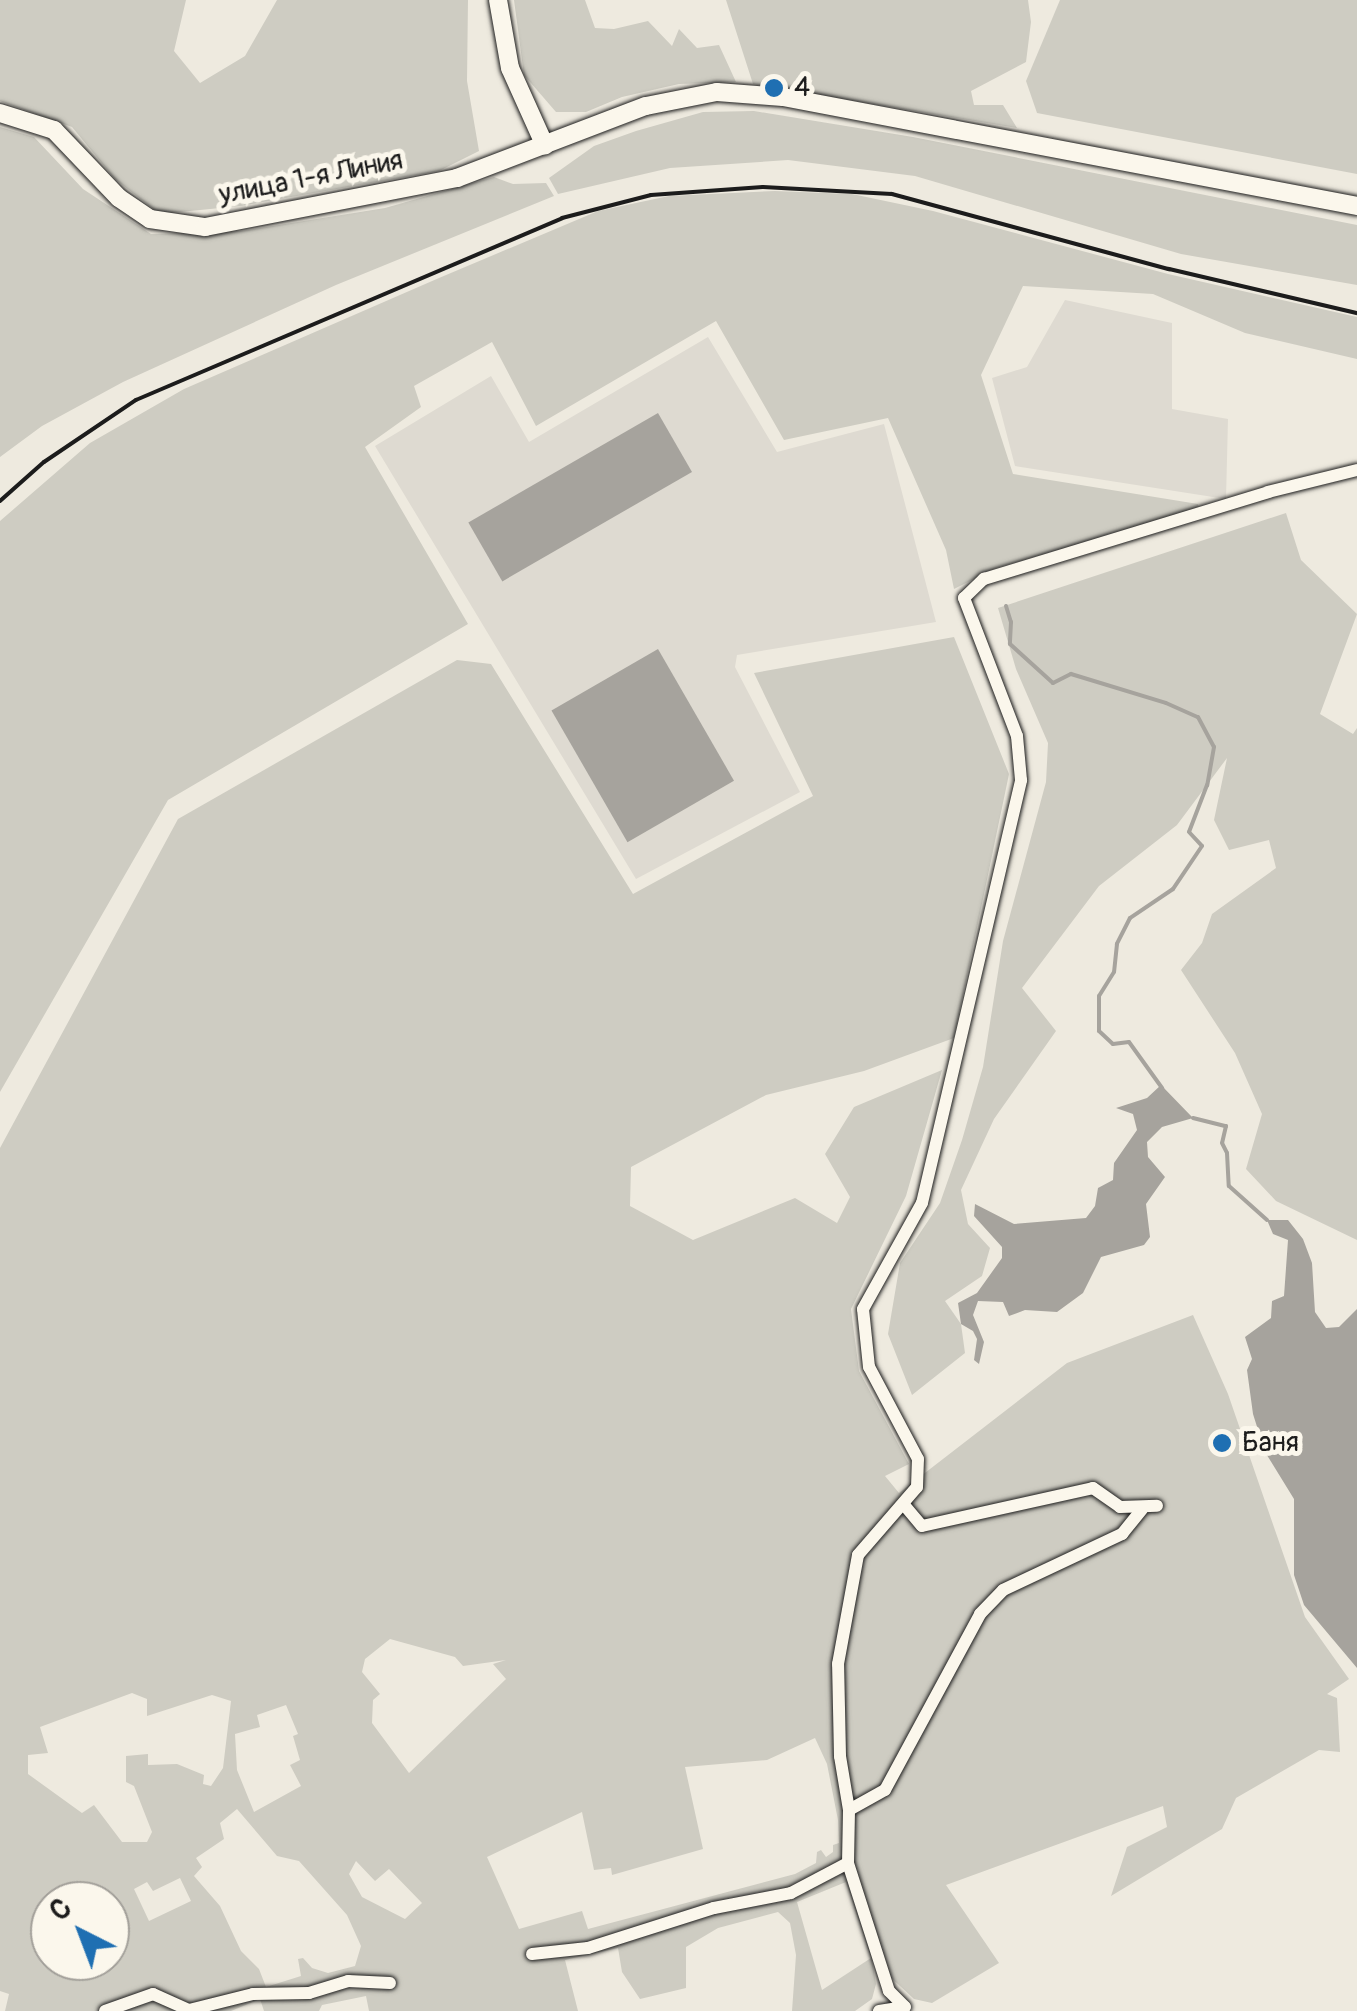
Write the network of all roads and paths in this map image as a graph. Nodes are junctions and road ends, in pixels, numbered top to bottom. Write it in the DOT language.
graph roads {
  1 [pos="498,0"];
  2 [pos="0,113"];
  3 [pos="546,146"];
  4 [pos="1357,206"];
  5 [pos="1357,470"];
  6 [pos="905,1506"];
  7 [pos="850,1810"];
  8 [pos="848,1864"];
  9 [pos="532,1954"];
  10 [pos="390,1983"];
  11 [pos="889,1990"];
  12 [pos="105,2011"];
  13 [pos="880,2011"];
  1 -- 3 [label="main road"];
  2 -- 3 [label="main road, улица 1-я Линия"];
  3 -- 4 [label="main road, улица 1-я Линия"];
  5 -- 6 [label="street"];
  6 -- 7 [label="street"];
  6 -- 7 [label="street"];
  7 -- 8 [label="street"];
  8 -- 9 [label="street"];
  8 -- 11 [label="street"];
  10 -- 12 [label="street"];
  11 -- 13 [label="street"];
  11 -- 13 [label="street"];
}
